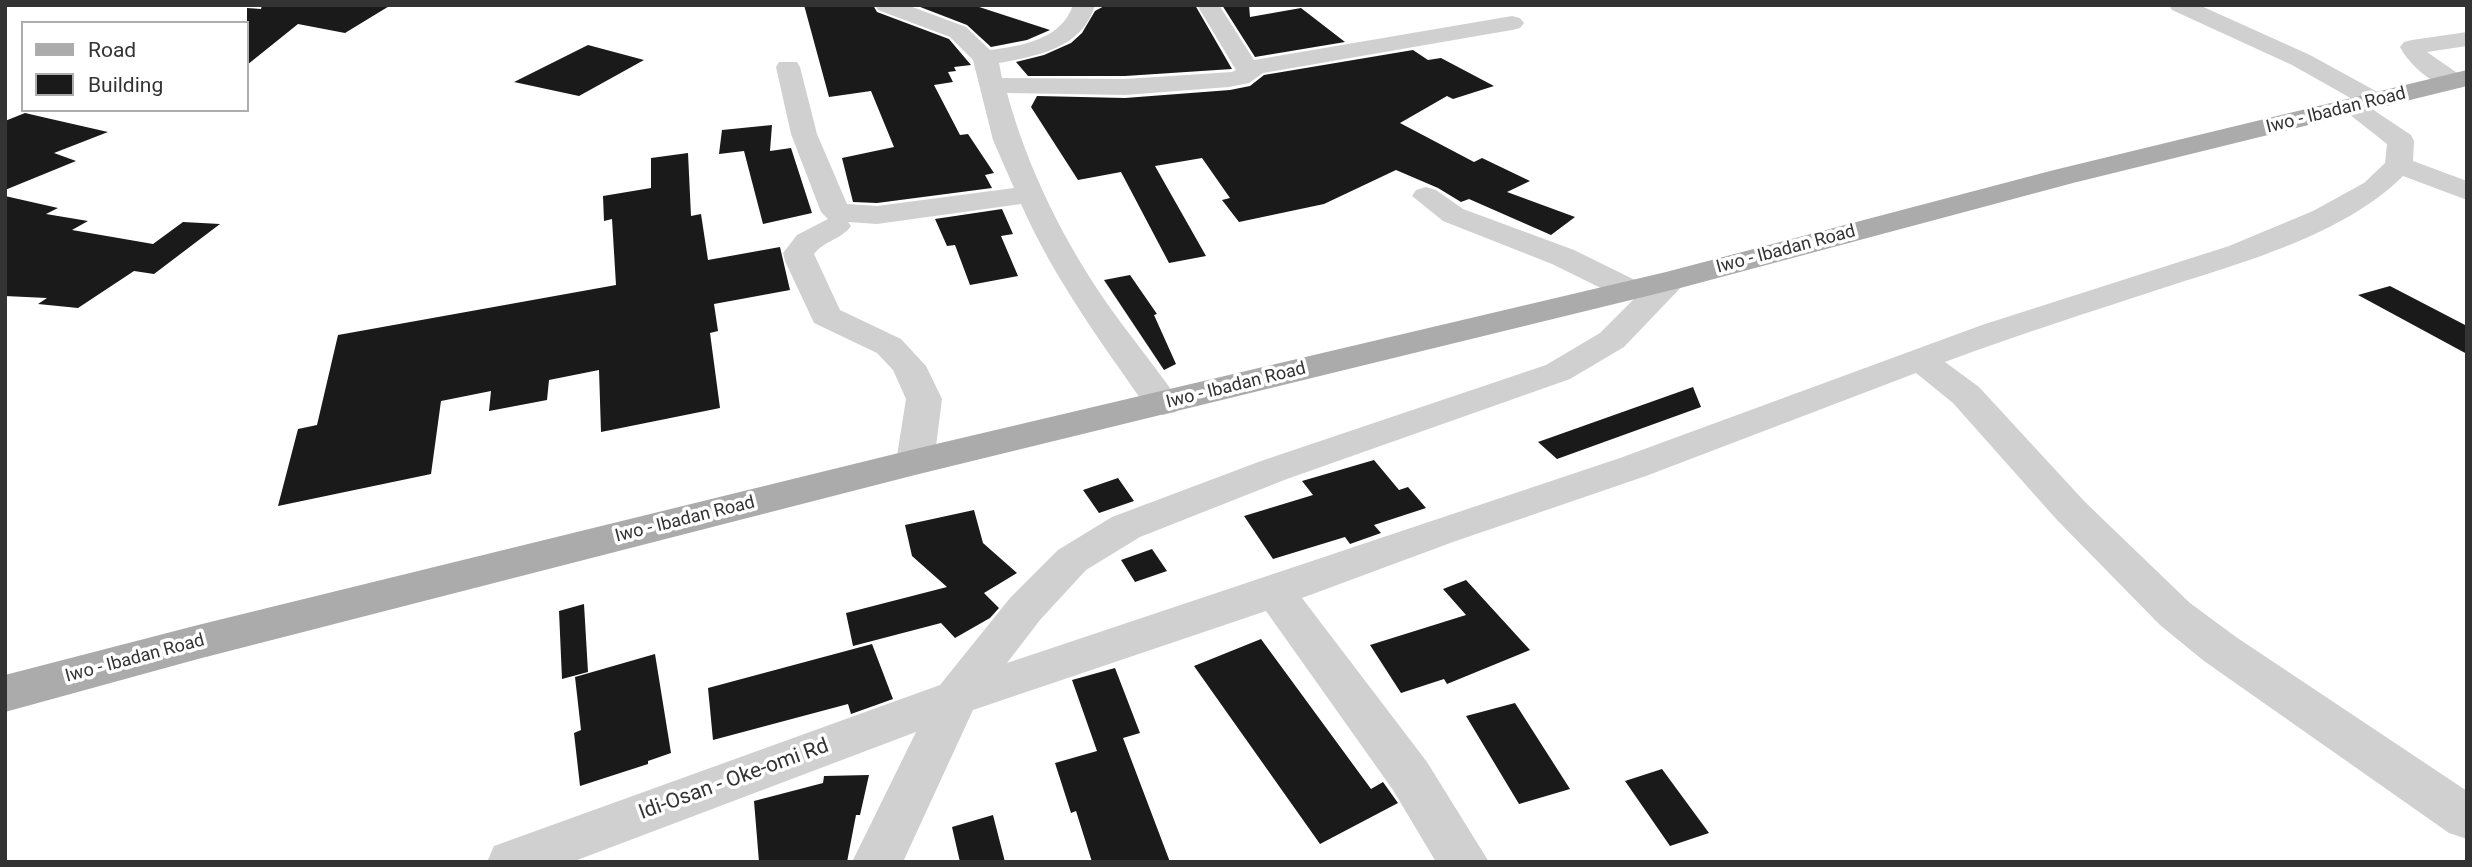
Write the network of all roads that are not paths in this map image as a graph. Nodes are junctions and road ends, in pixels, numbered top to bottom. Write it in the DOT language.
graph roads {
  1 [pos="886,5"];
  2 [pos="1084,5"];
  3 [pos="1208,5"];
  4 [pos="2180,5"];
  5 [pos="1512,23"];
  6 [pos="2467,39"];
  7 [pos="985,58"];
  8 [pos="788,67"];
  9 [pos="1248,71"];
  10 [pos="2460,80"];
  11 [pos="992,85"];
  12 [pos="2364,104"];
  13 [pos="2399,165"];
  14 [pos="2467,191"];
  15 [pos="1030,194"];
  16 [pos="1426,196"];
  17 [pos="836,226"];
  18 [pos="1672,280"];
  19 [pos="1630,290"];
  20 [pos="1920,360"];
  21 [pos="1163,404"];
  22 [pos="915,463"];
  23 [pos="1275,592"];
  24 [pos="5,694"];
  25 [pos="956,698"];
  26 [pos="2467,818"];
  27 [pos="512,862"];
  28 [pos="877,862"];
  29 [pos="1464,862"];
  1 -- 7 [label="street"];
  2 -- 7 [label="street"];
  3 -- 9 [label="street"];
  4 -- 12 [label="street"];
  5 -- 9 [label="street"];
  6 -- 10 [label="street"];
  7 -- 11 [label="street"];
  8 -- 15 [label="street"];
  9 -- 11 [label="street"];
  10 -- 12 [label="main road, Iwo - Ibadan Road"];
  11 -- 15 [label="street"];
  12 -- 13 [label="street"];
  12 -- 18 [label="main road, Iwo - Ibadan Road"];
  13 -- 14 [label="street"];
  13 -- 20 [label="street, Idi-Osan - Oke-omi Rd"];
  15 -- 21 [label="street"];
  16 -- 19 [label="street"];
  17 -- 22 [label="street"];
  18 -- 19 [label="main road, Iwo - Ibadan Road"];
  18 -- 25 [label="street"];
  19 -- 21 [label="main road, Iwo - Ibadan Road"];
  20 -- 23 [label="street, Idi-Osan - Oke-omi Rd"];
  20 -- 26 [label="street"];
  21 -- 22 [label="main road, Iwo - Ibadan Road"];
  22 -- 24 [label="main road, Iwo - Ibadan Road"];
  23 -- 25 [label="street, Idi-Osan - Oke-omi Rd"];
  23 -- 29 [label="street"];
  25 -- 27 [label="street, Idi-Osan - Oke-omi Rd"];
  25 -- 28 [label="street"];
}
